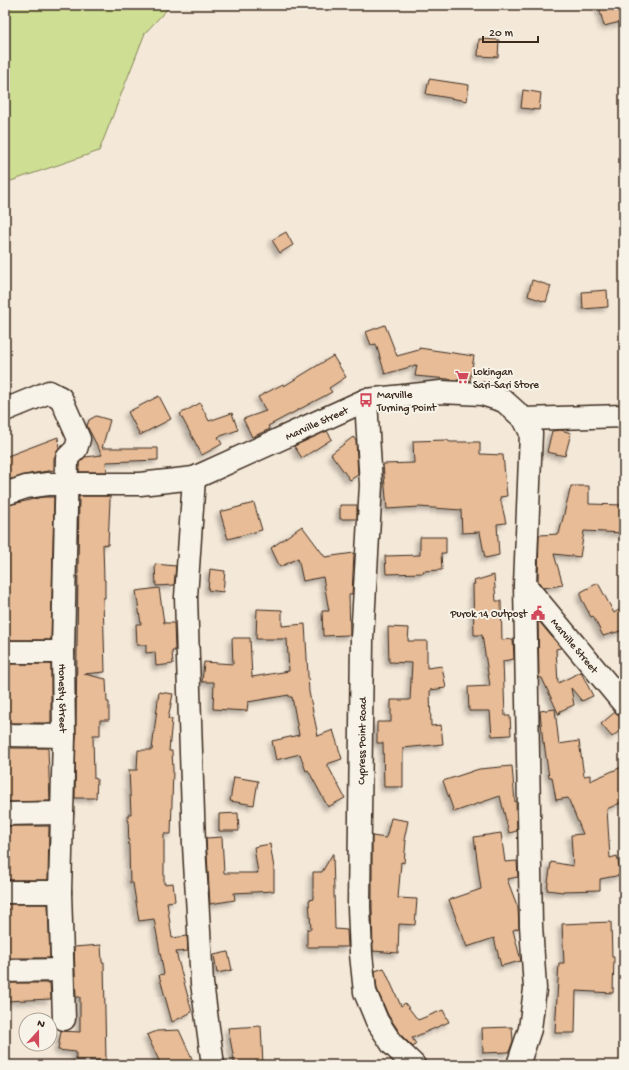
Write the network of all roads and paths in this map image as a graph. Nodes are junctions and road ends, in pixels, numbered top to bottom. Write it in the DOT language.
graph roads {
  1 [pos="366,400"];
  2 [pos="5,410"];
  3 [pos="624,416"];
  4 [pos="524,419"];
  5 [pos="194,478"];
  6 [pos="57,483"];
  7 [pos="5,494"];
  8 [pos="525,585"];
  9 [pos="5,652"];
  10 [pos="63,652"];
  11 [pos="624,704"];
  12 [pos="5,735"];
  13 [pos="64,736"];
  14 [pos="62,813"];
  15 [pos="5,814"];
  16 [pos="5,892"];
  17 [pos="60,892"];
  18 [pos="62,970"];
  19 [pos="5,971"];
  20 [pos="64,1019"];
  21 [pos="213,1065"];
  22 [pos="414,1065"];
  23 [pos="518,1065"];
  1 -- 4 [label="street, Marville Street"];
  1 -- 5 [label="street, Marville Street"];
  1 -- 22 [label="street, Cypress Point Road"];
  2 -- 6 [label="street, Honesty Street"];
  3 -- 4 [label="street"];
  4 -- 8 [label="street, Marville Street"];
  5 -- 6 [label="street, Marville Street"];
  5 -- 21 [label="street"];
  6 -- 7 [label="street, Marville Street"];
  6 -- 10 [label="street, Honesty Street"];
  8 -- 11 [label="street, Marville Street"];
  8 -- 23 [label="street"];
  9 -- 10 [label="street"];
  10 -- 13 [label="street, Honesty Street"];
  12 -- 13 [label="street"];
  13 -- 14 [label="street, Honesty Street"];
  14 -- 15 [label="street"];
  14 -- 17 [label="street, Honesty Street"];
  16 -- 17 [label="street"];
  17 -- 18 [label="street, Honesty Street"];
  18 -- 19 [label="street"];
  18 -- 20 [label="street, Honesty Street"];
}
